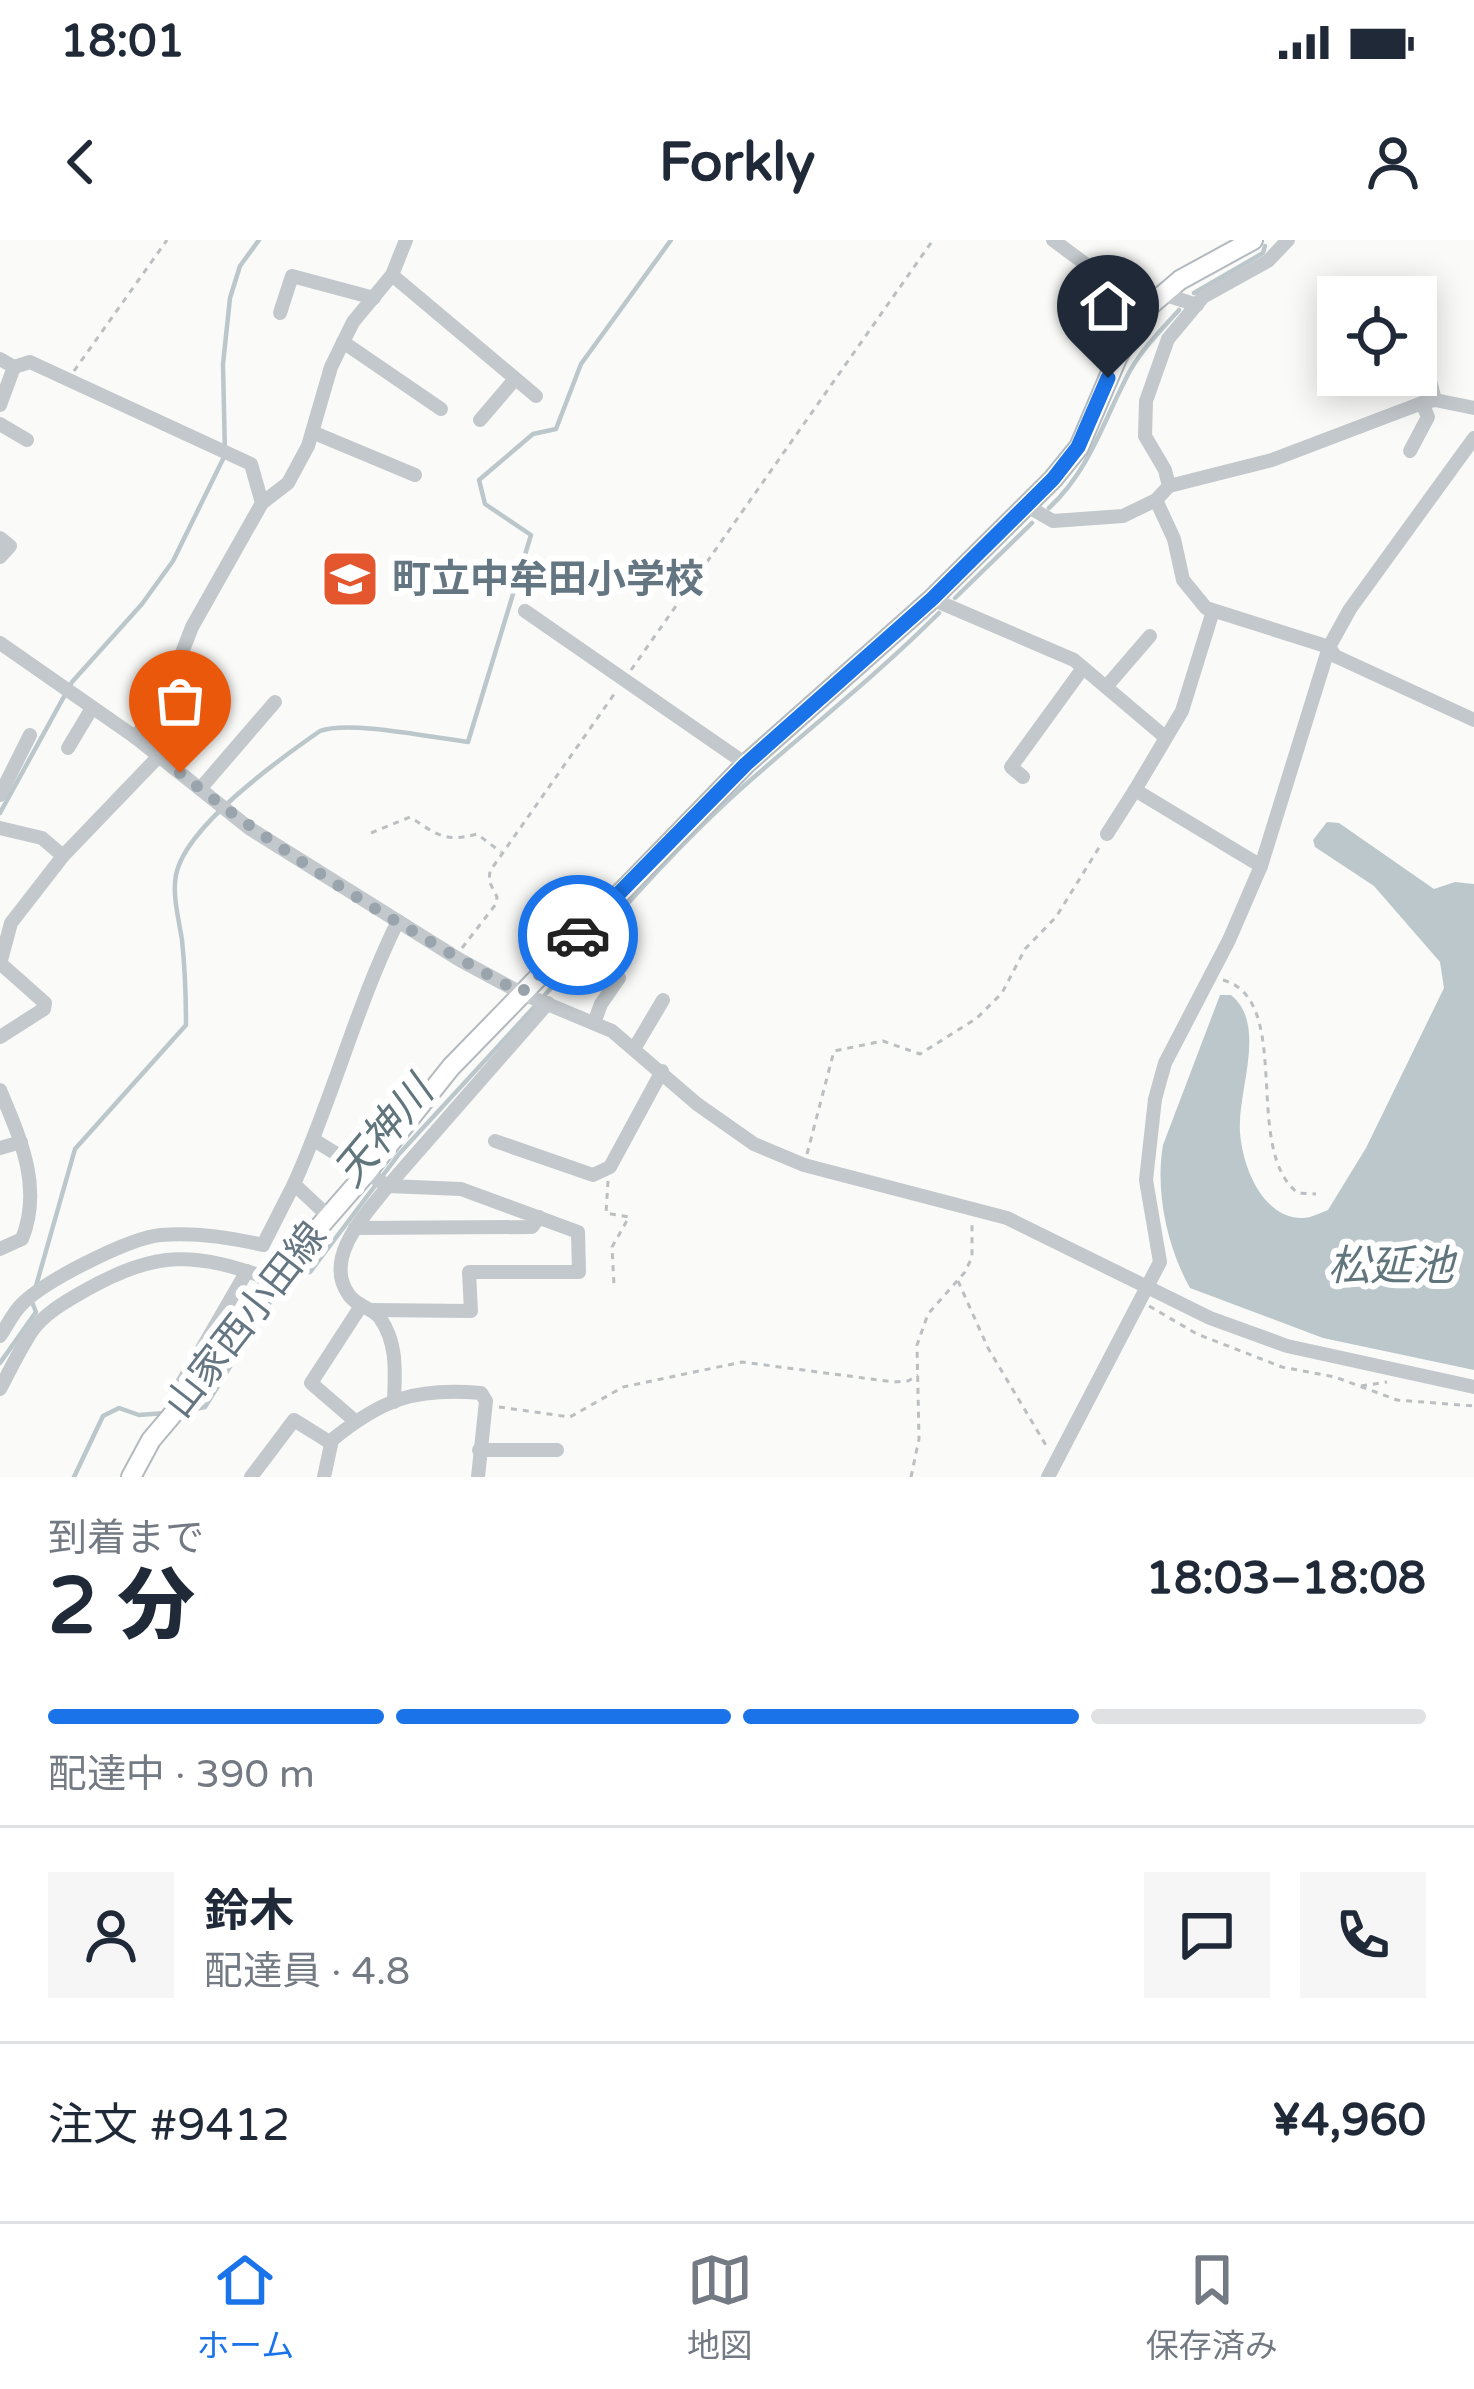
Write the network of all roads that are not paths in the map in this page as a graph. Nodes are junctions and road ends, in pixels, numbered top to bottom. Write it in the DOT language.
graph roads {
  1 [pos="406,240"];
  2 [pos="1053,240"];
  3 [pos="1288,240"];
  4 [pos="1250,242"];
  5 [pos="1258,267"];
  6 [pos="392,275"];
  7 [pos="1163,294"];
  8 [pos="374,298"];
  9 [pos="1197,304"];
  10 [pos="1146,309"];
  11 [pos="280,313"];
  12 [pos="343,342"];
  13 [pos="7,363"];
  14 [pos="515,379"];
  15 [pos="1428,396"];
  16 [pos="536,397"];
  17 [pos="1429,401"];
  18 [pos="0,405"];
  19 [pos="1474,408"];
  20 [pos="441,409"];
  21 [pos="480,420"];
  22 [pos="0,424"];
  23 [pos="312,432"];
  24 [pos="1474,439"];
  25 [pos="27,440"];
  26 [pos="1410,451"];
  27 [pos="415,476"];
  28 [pos="1169,485"];
  29 [pos="1156,500"];
  30 [pos="262,503"];
  31 [pos="1027,506"];
  32 [pos="0,538"];
  33 [pos="0,557"];
  34 [pos="932,599"];
  35 [pos="524,610"];
  36 [pos="1213,611"];
  37 [pos="1150,636"];
  38 [pos="0,643"];
  39 [pos="1329,647"];
  40 [pos="1083,668"];
  41 [pos="1106,687"];
  42 [pos="275,702"];
  43 [pos="92,707"];
  44 [pos="1474,720"];
  45 [pos="30,735"];
  46 [pos="1165,736"];
  47 [pos="135,737"];
  48 [pos="68,748"];
  49 [pos="159,756"];
  50 [pos="746,764"];
  51 [pos="1023,777"];
  52 [pos="200,789"];
  53 [pos="1135,790"];
  54 [pos="0,795"];
  55 [pos="0,829"];
  56 [pos="1107,834"];
  57 [pos="63,856"];
  58 [pos="1261,866"];
  59 [pos="398,921"];
  60 [pos="0,964"];
  61 [pos="620,978"];
  62 [pos="521,993"];
  63 [pos="663,1000"];
  64 [pos="548,1003"];
  65 [pos="594,1023"];
  66 [pos="0,1037"];
  67 [pos="634,1048"];
  68 [pos="662,1071"];
  69 [pos="0,1090"];
  70 [pos="314,1140"];
  71 [pos="495,1141"];
  72 [pos="21,1142"];
  73 [pos="0,1148"];
  74 [pos="368,1171"];
  75 [pos="294,1184"];
  76 [pos="388,1186"];
  77 [pos="328,1216"];
  78 [pos="539,1217"];
  79 [pos="355,1228"];
  80 [pos="0,1250"];
  81 [pos="247,1271"];
  82 [pos="273,1280"];
  83 [pos="1147,1287"];
  84 [pos="366,1308"];
  85 [pos="0,1336"];
  86 [pos="2,1382"];
  87 [pos="1474,1387"];
  88 [pos="394,1402"];
  89 [pos="181,1405"];
  90 [pos="355,1421"];
  91 [pos="331,1443"];
  92 [pos="479,1450"];
  93 [pos="557,1450"];
  94 [pos="1052,1471"];
  95 [pos="131,1477"];
  96 [pos="251,1477"];
  97 [pos="325,1477"];
  98 [pos="478,1477"];
  1 -- 6 [label="street"];
  2 -- 10 [label="street"];
  3 -- 5 [label="street"];
  4 -- 5 [label="street"];
  4 -- 7 [label="main road, 山家西小田線"];
  5 -- 9 [label="street"];
  6 -- 8 [label="street"];
  6 -- 14 [label="street"];
  7 -- 9 [label="street"];
  7 -- 10 [label="main road, 山家西小田線"];
  8 -- 11 [label="street"];
  8 -- 12 [label="street"];
  9 -- 28 [label="street"];
  10 -- 31 [label="main road, 山家西小田線"];
  12 -- 20 [label="street"];
  12 -- 23 [label="street"];
  13 -- 18 [label="street"];
  13 -- 30 [label="street"];
  14 -- 16 [label="street"];
  14 -- 21 [label="street"];
  15 -- 17 [label="street"];
  17 -- 19 [label="street"];
  17 -- 26 [label="street"];
  17 -- 28 [label="street"];
  22 -- 25 [label="street"];
  23 -- 27 [label="street"];
  23 -- 30 [label="street"];
  24 -- 39 [label="street"];
  28 -- 29 [label="street"];
  29 -- 31 [label="street"];
  29 -- 36 [label="street"];
  30 -- 47 [label="street"];
  31 -- 34 [label="main road, 山家西小田線"];
  32 -- 33 [label="street"];
  34 -- 40 [label="street"];
  34 -- 50 [label="main road, 山家西小田線"];
  35 -- 50 [label="street"];
  36 -- 39 [label="street"];
  36 -- 46 [label="street"];
  37 -- 41 [label="street"];
  38 -- 43 [label="street"];
  39 -- 44 [label="street"];
  39 -- 58 [label="street"];
  40 -- 41 [label="street"];
  40 -- 51 [label="street"];
  41 -- 46 [label="street"];
  42 -- 52 [label="street"];
  43 -- 47 [label="street"];
  43 -- 48 [label="street"];
  45 -- 54 [label="street"];
  46 -- 53 [label="street"];
  47 -- 49 [label="street"];
  49 -- 52 [label="street"];
  49 -- 57 [label="street"];
  50 -- 62 [label="main road, 山家西小田線"];
  52 -- 59 [label="street"];
  53 -- 56 [label="street"];
  53 -- 58 [label="street"];
  55 -- 57 [label="street"];
  57 -- 60 [label="street"];
  58 -- 83 [label="street"];
  59 -- 62 [label="street"];
  59 -- 70 [label="street"];
  60 -- 66 [label="street"];
  61 -- 65 [label="street"];
  62 -- 64 [label="street"];
  62 -- 74 [label="main road, 山家西小田線"];
  63 -- 67 [label="street"];
  64 -- 65 [label="street"];
  64 -- 76 [label="street"];
  65 -- 67 [label="street"];
  67 -- 68 [label="street"];
  68 -- 71 [label="street"];
  68 -- 83 [label="street"];
  69 -- 72 [label="street"];
  70 -- 74 [label="street"];
  70 -- 75 [label="street"];
  72 -- 73 [label="street"];
  72 -- 80 [label="street"];
  74 -- 76 [label="street"];
  74 -- 77 [label="main road, 山家西小田線"];
  75 -- 77 [label="street"];
  75 -- 85 [label="street"];
  76 -- 78 [label="street"];
  76 -- 79 [label="street"];
  77 -- 82 [label="main road, 山家西小田線"];
  78 -- 79 [label="street"];
  78 -- 84 [label="street"];
  79 -- 84 [label="street"];
  81 -- 82 [label="street"];
  81 -- 86 [label="street"];
  81 -- 89 [label="street"];
  82 -- 89 [label="main road, 山家西小田線"];
  83 -- 87 [label="street"];
  83 -- 94 [label="street"];
  84 -- 88 [label="street"];
  84 -- 90 [label="street"];
  88 -- 90 [label="street"];
  88 -- 92 [label="street"];
  89 -- 95 [label="main road, 山家西小田線"];
  90 -- 91 [label="street"];
  91 -- 96 [label="street"];
  91 -- 97 [label="street"];
  92 -- 93 [label="street"];
  92 -- 98 [label="street"];
}
